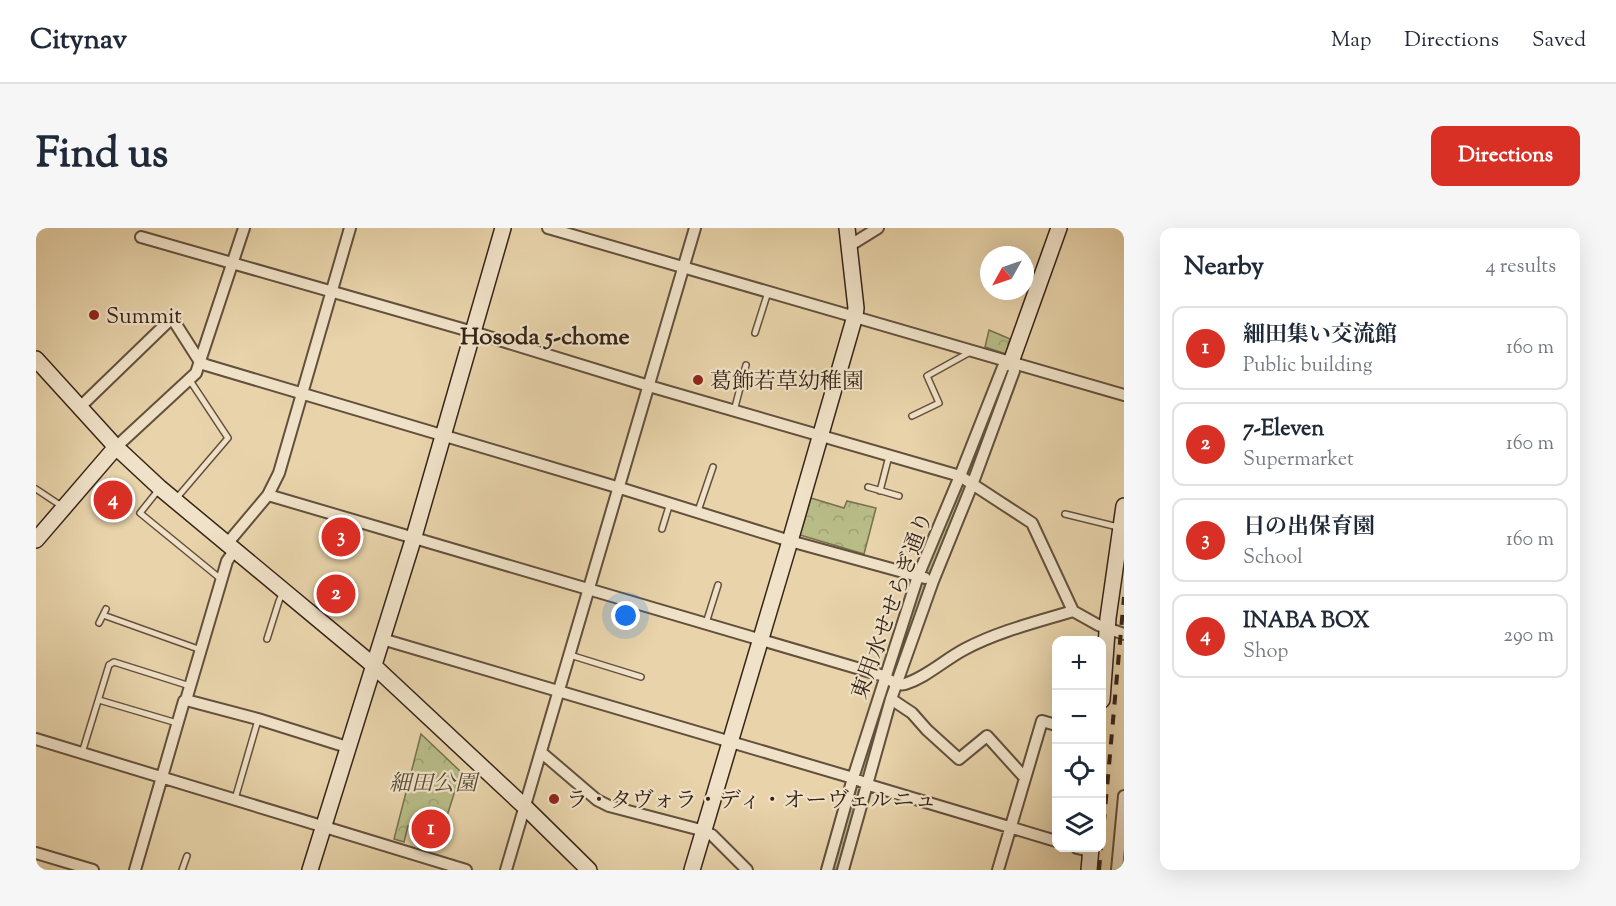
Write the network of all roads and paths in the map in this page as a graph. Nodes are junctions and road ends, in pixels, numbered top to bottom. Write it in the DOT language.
graph roads {
  1 [pos="244,228"];
  2 [pos="350,228"];
  3 [pos="502,228"];
  4 [pos="548,228"];
  5 [pos="695,228"];
  6 [pos="847,228"];
  7 [pos="878,228"];
  8 [pos="1059,228"];
  9 [pos="141,237"];
  10 [pos="849,246"];
  11 [pos="232,262"];
  12 [pos="684,267"];
  13 [pos="332,291"];
  14 [pos="768,292"];
  15 [pos="855,316"];
  16 [pos="473,332"];
  17 [pos="755,333"];
  18 [pos="973,350"];
  19 [pos="36,359"];
  20 [pos="200,362"];
  21 [pos="1011,362"];
  22 [pos="746,366"];
  23 [pos="189,379"];
  24 [pos="649,386"];
  25 [pos="303,394"];
  26 [pos="1124,395"];
  27 [pos="80,407"];
  28 [pos="734,411"];
  29 [pos="912,416"];
  30 [pos="442,436"];
  31 [pos="820,436"];
  32 [pos="116,447"];
  33 [pos="889,456"];
  34 [pos="713,467"];
  35 [pos="960,476"];
  36 [pos="972,485"];
  37 [pos="160,488"];
  38 [pos="620,488"];
  39 [pos="868,488"];
  40 [pos="36,489"];
  41 [pos="880,491"];
  42 [pos="268,495"];
  43 [pos="899,496"];
  44 [pos="174,502"];
  45 [pos="670,503"];
  46 [pos="1124,506"];
  47 [pos="64,508"];
  48 [pos="698,512"];
  49 [pos="1065,514"];
  50 [pos="1120,528"];
  51 [pos="662,529"];
  52 [pos="38,536"];
  53 [pos="413,540"];
  54 [pos="790,541"];
  55 [pos="230,548"];
  56 [pos="918,576"];
  57 [pos="222,580"];
  58 [pos="933,581"];
  59 [pos="718,585"];
  60 [pos="285,590"];
  61 [pos="589,590"];
  62 [pos="1073,611"];
  63 [pos="99,623"];
  64 [pos="705,624"];
  65 [pos="1107,628"];
  66 [pos="1124,634"];
  67 [pos="267,639"];
  68 [pos="382,639"];
  69 [pos="760,641"];
  70 [pos="201,650"];
  71 [pos="570,655"];
  72 [pos="373,665"];
  73 [pos="884,676"];
  74 [pos="641,677"];
  75 [pos="897,684"];
  76 [pos="190,686"];
  77 [pos="1102,690"];
  78 [pos="559,691"];
  79 [pos="891,699"];
  80 [pos="99,700"];
  81 [pos="186,700"];
  82 [pos="258,719"];
  83 [pos="177,723"];
  84 [pos="1052,724"];
  85 [pos="36,739"];
  86 [pos="730,742"];
  87 [pos="347,747"];
  88 [pos="82,753"];
  89 [pos="542,753"];
  90 [pos="162,777"];
  91 [pos="853,778"];
  92 [pos="1024,778"];
  93 [pos="867,784"];
  94 [pos="1124,796"];
  95 [pos="235,799"];
  96 [pos="525,807"];
  97 [pos="323,826"];
  98 [pos="1011,827"];
  99 [pos="703,831"];
  100 [pos="1052,840"];
  101 [pos="1086,852"];
  102 [pos="36,853"];
  103 [pos="187,856"];
  104 [pos="1119,864"];
  105 [pos="93,870"];
  106 [pos="135,870"];
  107 [pos="182,870"];
  108 [pos="310,870"];
  109 [pos="466,870"];
  110 [pos="506,870"];
  111 [pos="589,870"];
  112 [pos="692,870"];
  113 [pos="747,870"];
  114 [pos="827,870"];
  115 [pos="843,870"];
  116 [pos="998,870"];
  117 [pos="1089,870"];
  1 -- 11 [label="street"];
  2 -- 13 [label="street"];
  3 -- 16 [label="street"];
  4 -- 12 [label="street"];
  5 -- 12 [label="street"];
  6 -- 10 [label="street"];
  7 -- 10 [label="street"];
  8 -- 21 [label="street"];
  9 -- 11 [label="street"];
  10 -- 15 [label="street"];
  11 -- 13 [label="street"];
  11 -- 20 [label="street"];
  12 -- 14 [label="street"];
  12 -- 24 [label="street"];
  13 -- 16 [label="street"];
  13 -- 25 [label="street"];
  14 -- 15 [label="street"];
  14 -- 17 [label="lane"];
  15 -- 18 [label="street"];
  15 -- 31 [label="street"];
  16 -- 24 [label="street"];
  16 -- 30 [label="street"];
  18 -- 21 [label="street"];
  18 -- 29 [label="lane"];
  19 -- 27 [label="street"];
  20 -- 23 [label="street"];
  20 -- 25 [label="street"];
  20 -- 27 [label="street"];
  21 -- 26 [label="street"];
  21 -- 35 [label="street, 東用水せせらぎ通り"];
  21 -- 36 [label="street"];
  22 -- 28 [label="lane"];
  23 -- 32 [label="street"];
  23 -- 44 [label="lane"];
  24 -- 28 [label="street"];
  24 -- 38 [label="street"];
  25 -- 30 [label="street"];
  25 -- 42 [label="street"];
  27 -- 32 [label="street"];
  28 -- 31 [label="street"];
  30 -- 38 [label="street"];
  30 -- 53 [label="street"];
  31 -- 33 [label="street"];
  31 -- 54 [label="street"];
  32 -- 37 [label="street"];
  32 -- 47 [label="street"];
  33 -- 35 [label="street"];
  33 -- 41 [label="lane"];
  34 -- 48 [label="lane"];
  35 -- 36 [label="street"];
  35 -- 56 [label="street, 東用水せせらぎ通り"];
  36 -- 58 [label="street"];
  36 -- 62 [label="street"];
  37 -- 44 [label="street"];
  37 -- 57 [label="lane"];
  38 -- 45 [label="street"];
  38 -- 61 [label="street"];
  39 -- 41 [label="lane"];
  40 -- 47 [label="lane"];
  41 -- 43 [label="lane"];
  42 -- 53 [label="street"];
  42 -- 55 [label="street"];
  44 -- 55 [label="street"];
  45 -- 48 [label="street"];
  45 -- 51 [label="lane"];
  46 -- 50 [label="street"];
  47 -- 52 [label="street"];
  48 -- 54 [label="street"];
  49 -- 50 [label="lane"];
  50 -- 65 [label="street"];
  53 -- 61 [label="street"];
  53 -- 68 [label="street"];
  54 -- 56 [label="street"];
  54 -- 69 [label="street"];
  55 -- 57 [label="street"];
  55 -- 60 [label="street"];
  56 -- 58 [label="street"];
  56 -- 73 [label="street, 東用水せせらぎ通り"];
  57 -- 70 [label="street"];
  58 -- 75 [label="street"];
  59 -- 64 [label="lane"];
  60 -- 67 [label="lane"];
  60 -- 72 [label="street"];
  61 -- 64 [label="street"];
  61 -- 71 [label="street"];
  62 -- 65 [label="street"];
  62 -- 75 [label="street"];
  63 -- 70 [label="lane"];
  64 -- 69 [label="street"];
  65 -- 66 [label="street"];
  65 -- 77 [label="street"];
  68 -- 72 [label="street"];
  68 -- 78 [label="street"];
  69 -- 73 [label="street"];
  69 -- 86 [label="street"];
  70 -- 76 [label="street"];
  71 -- 74 [label="lane"];
  71 -- 78 [label="street"];
  72 -- 87 [label="street"];
  72 -- 96 [label="street"];
  73 -- 75 [label="street"];
  73 -- 91 [label="street, 東用水せせらぎ通り"];
  75 -- 79 [label="street"];
  76 -- 80 [label="lane"];
  76 -- 81 [label="street"];
  78 -- 86 [label="street"];
  78 -- 89 [label="street"];
  79 -- 92 [label="street"];
  79 -- 93 [label="street"];
  80 -- 83 [label="lane"];
  80 -- 88 [label="lane"];
  81 -- 82 [label="street"];
  81 -- 83 [label="street"];
  82 -- 87 [label="street"];
  82 -- 95 [label="lane"];
  83 -- 90 [label="street"];
  84 -- 92 [label="street"];
  85 -- 88 [label="street"];
  86 -- 91 [label="street"];
  86 -- 99 [label="street"];
  87 -- 97 [label="street"];
  88 -- 90 [label="street"];
  89 -- 96 [label="street"];
  89 -- 99 [label="street"];
  90 -- 95 [label="street"];
  90 -- 106 [label="street"];
  91 -- 93 [label="street"];
  91 -- 114 [label="street, 東用水せせらぎ通り"];
  92 -- 98 [label="street"];
  93 -- 98 [label="street"];
  93 -- 115 [label="street"];
  94 -- 104 [label="street"];
  95 -- 97 [label="street"];
  96 -- 110 [label="street"];
  96 -- 111 [label="street"];
  97 -- 108 [label="street"];
  97 -- 109 [label="street"];
  98 -- 100 [label="street"];
  98 -- 116 [label="street"];
  99 -- 112 [label="street"];
  99 -- 113 [label="street"];
  101 -- 117 [label="street"];
  102 -- 105 [label="street"];
  103 -- 107 [label="lane"];
}
